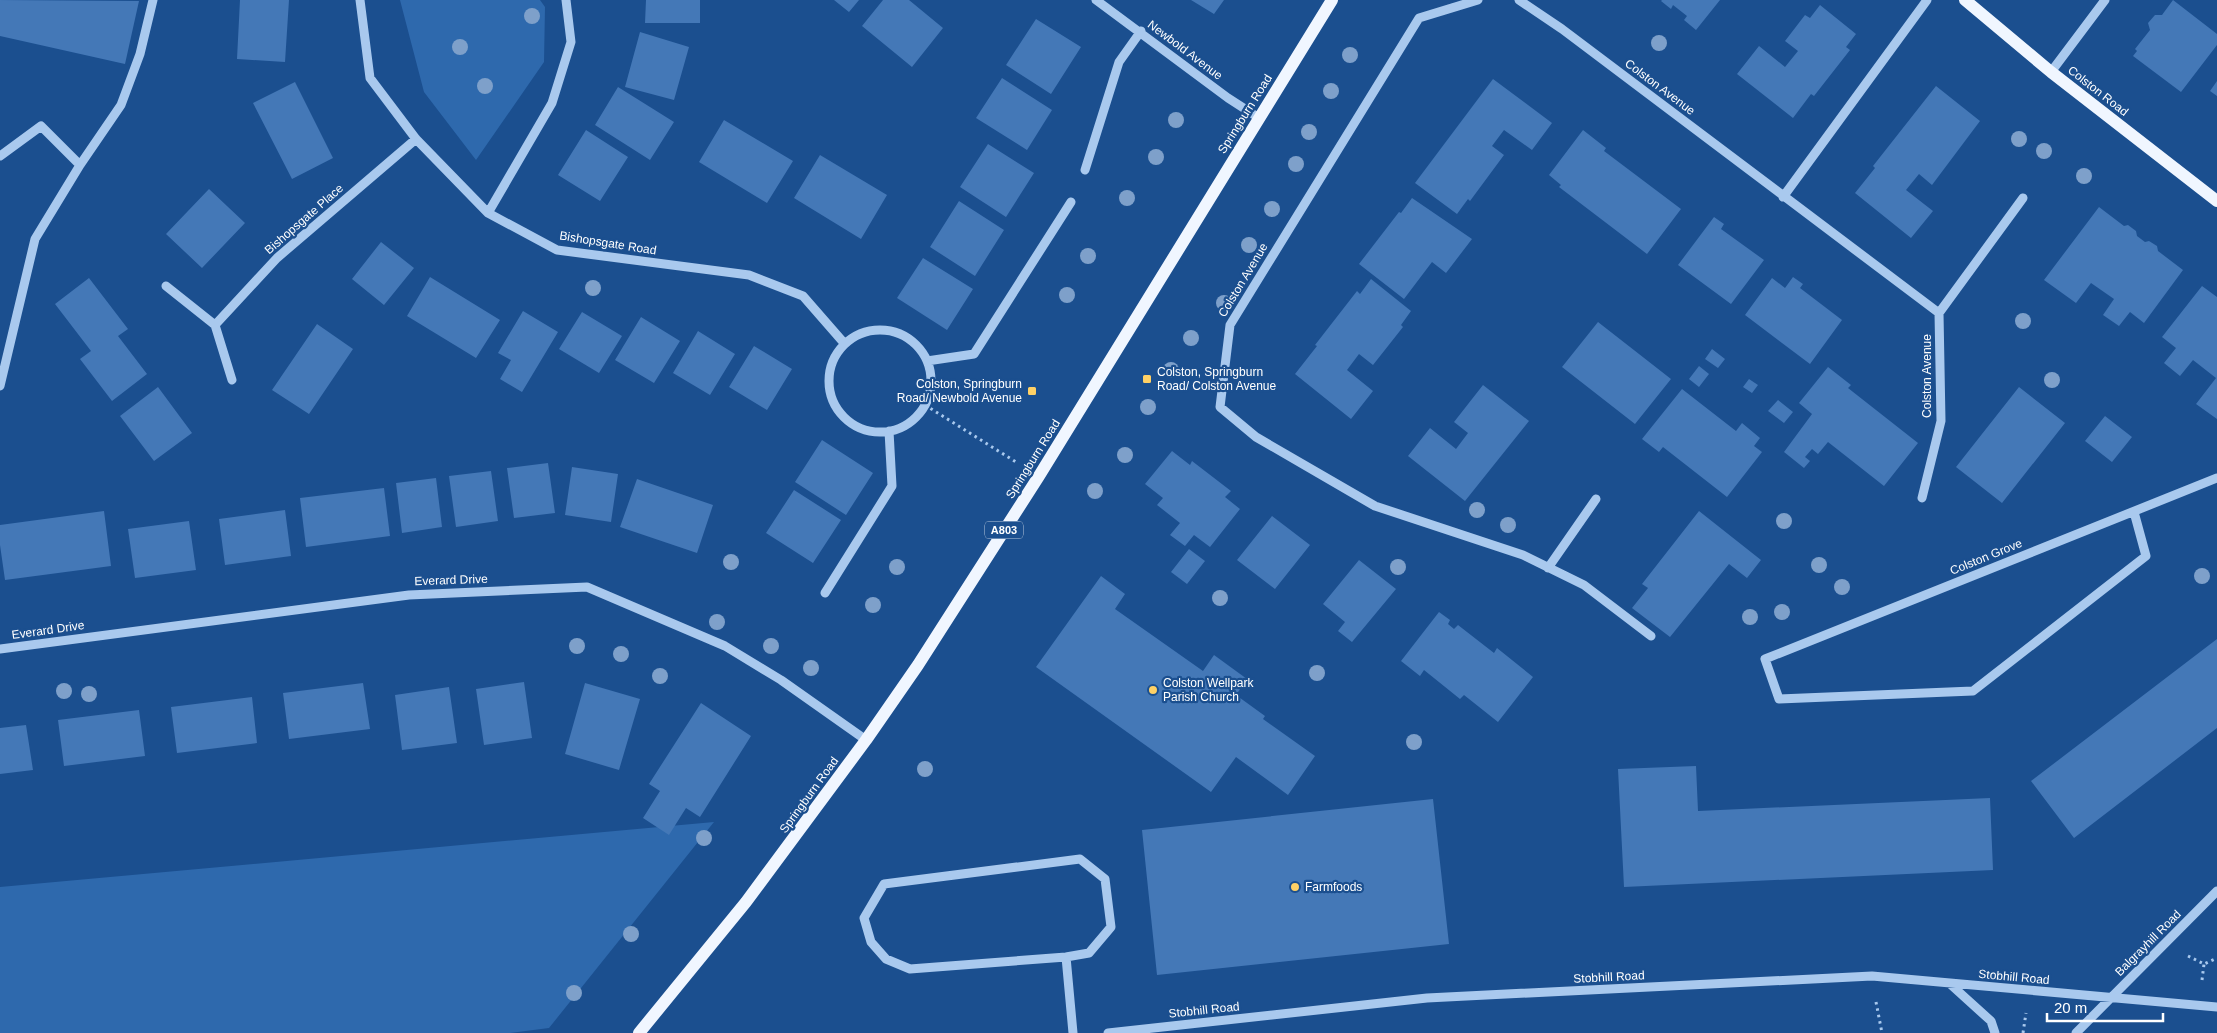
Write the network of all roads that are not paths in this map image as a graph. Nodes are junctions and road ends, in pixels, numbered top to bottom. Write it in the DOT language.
graph roads {
  1 [pos="153,0"];
  2 [pos="360,0"];
  3 [pos="566,0"];
  4 [pos="1096,0"];
  5 [pos="1332,0"];
  6 [pos="1478,0"];
  7 [pos="1519,0"];
  8 [pos="1926,0"];
  9 [pos="1965,0"];
  10 [pos="2105,0"];
  11 [pos="1141,32"];
  12 [pos="2051,72"];
  13 [pos="1259,118"];
  14 [pos="416,139"];
  15 [pos="0,156"];
  16 [pos="80,165"];
  17 [pos="1085,170"];
  18 [pos="1784,197"];
  19 [pos="2023,198"];
  20 [pos="1071,202"];
  21 [pos="2217,202"];
  22 [pos="488,213"];
  23 [pos="166,286"];
  24 [pos="1939,313"];
  25 [pos="215,325"];
  26 [pos="844,343"];
  27 [pos="927,362"];
  28 [pos="232,380"];
  29 [pos="0,386"];
  30 [pos="889,432"];
  31 [pos="2217,478"];
  32 [pos="1922,498"];
  33 [pos="1596,499"];
  34 [pos="2134,512"];
  35 [pos="1548,568"];
  36 [pos="825,593"];
  37 [pos="1651,636"];
  38 [pos="0,649"];
  39 [pos="866,740"];
  40 [pos="2217,891"];
  41 [pos="1066,957"];
  42 [pos="1949,983"];
  43 [pos="2111,998"];
  44 [pos="2217,1007"];
  45 [pos="639,1033"];
  46 [pos="1072,1033"];
  47 [pos="1108,1033"];
  48 [pos="1995,1033"];
  49 [pos="2076,1033"];
  1 -- 16 [label="street"];
  2 -- 14 [label="street, Bishopsgate Road"];
  3 -- 22 [label="street"];
  4 -- 11 [label="street, Newbold Avenue"];
  5 -- 13 [label="main road, Springburn Road / A803"];
  6 -- 35 [label="street, Colston Avenue"];
  7 -- 18 [label="street, Colston Avenue"];
  8 -- 18 [label="street"];
  9 -- 12 [label="main road, Colston Road"];
  10 -- 12 [label="street"];
  11 -- 13 [label="street, Newbold Avenue"];
  11 -- 17 [label="street"];
  12 -- 21 [label="main road, Colston Road"];
  13 -- 39 [label="main road, Springburn Road / A803"];
  14 -- 22 [label="street, Bishopsgate Road"];
  14 -- 25 [label="street, Bishopsgate Place"];
  15 -- 16 [label="street"];
  16 -- 29 [label="street"];
  18 -- 24 [label="street, Colston Avenue"];
  19 -- 24 [label="street"];
  20 -- 27 [label="street"];
  22 -- 26 [label="street, Bishopsgate Road"];
  23 -- 25 [label="street"];
  24 -- 32 [label="street, Colston Avenue"];
  25 -- 28 [label="street"];
  26 -- 27 [label="street"];
  26 -- 30 [label="street"];
  27 -- 30 [label="street"];
  30 -- 36 [label="street"];
  31 -- 34 [label="street, Colston Grove"];
  33 -- 35 [label="street"];
  34 -- 34 [label="street, Colston Grove"];
  35 -- 37 [label="street, Colston Avenue"];
  38 -- 39 [label="street, Everard Drive"];
  39 -- 45 [label="main road, Springburn Road / A803"];
  40 -- 43 [label="street, Balgrayhill Road"];
  41 -- 41 [label="street"];
  41 -- 46 [label="street"];
  42 -- 43 [label="street, Stobhill Road"];
  42 -- 47 [label="street, Stobhill Road"];
  42 -- 48 [label="street"];
  43 -- 44 [label="street, Stobhill Road"];
  43 -- 49 [label="street, Balgrayhill Road"];
}
